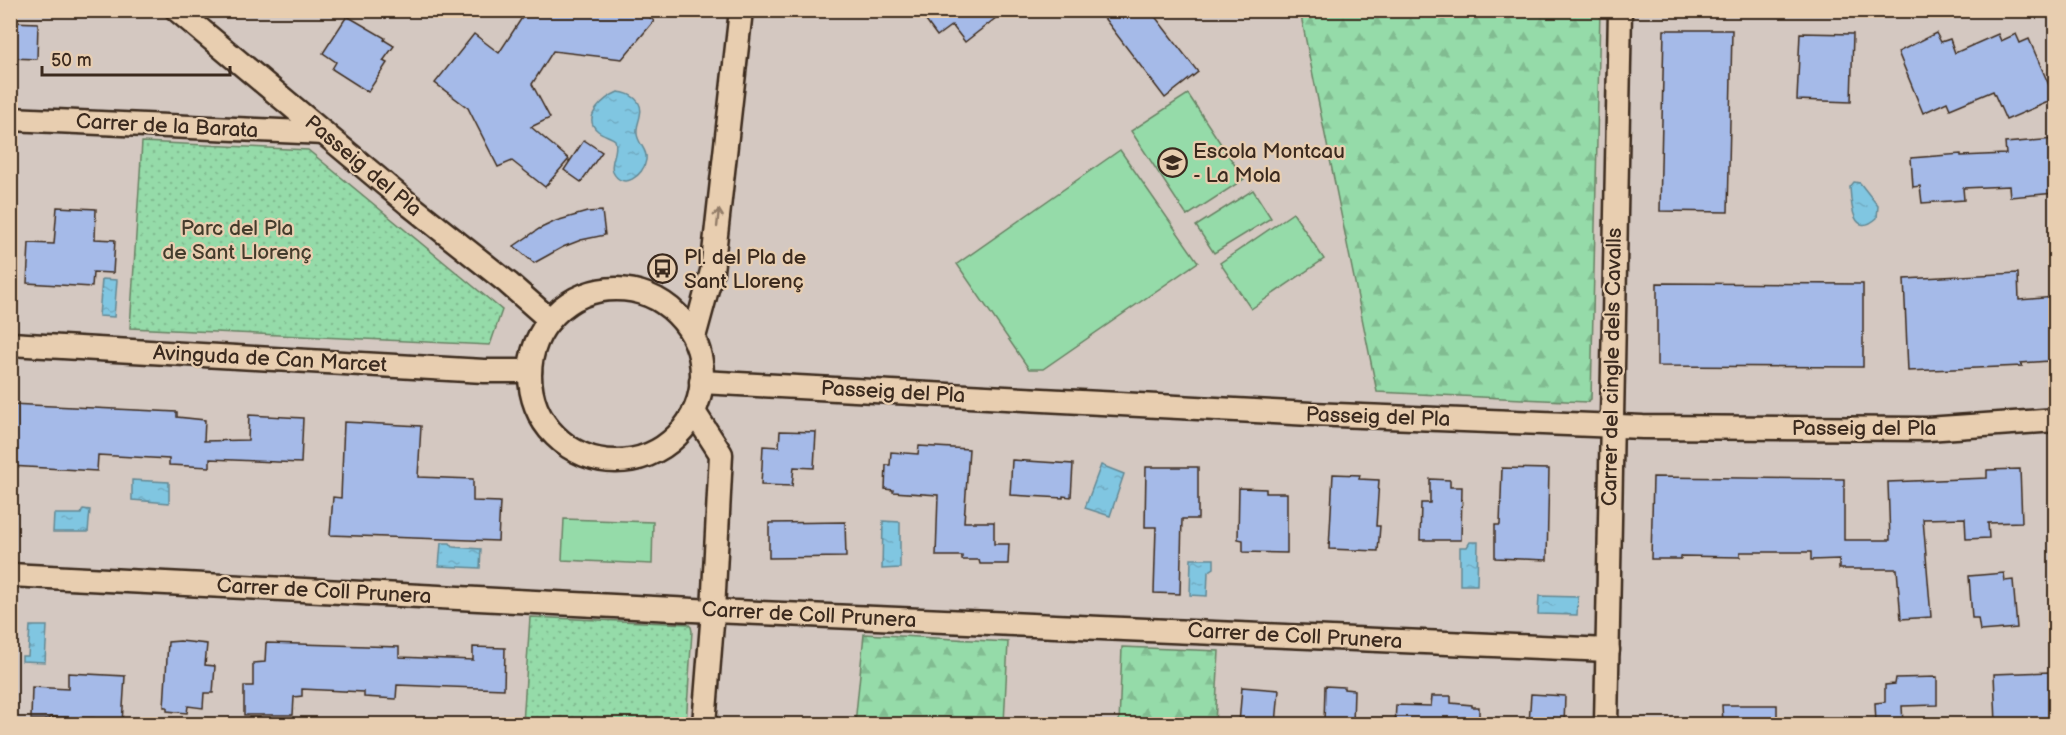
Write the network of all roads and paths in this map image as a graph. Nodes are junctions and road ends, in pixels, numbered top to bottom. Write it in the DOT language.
graph roads {
  1 [pos="177,10"];
  2 [pos="741,10"];
  3 [pos="1620,10"];
  4 [pos="10,119"];
  5 [pos="324,134"];
  6 [pos="550,320"];
  7 [pos="694,337"];
  8 [pos="10,344"];
  9 [pos="530,371"];
  10 [pos="701,382"];
  11 [pos="694,412"];
  12 [pos="2055,420"];
  13 [pos="1611,426"];
  14 [pos="10,575"];
  15 [pos="713,610"];
  16 [pos="1608,650"];
  17 [pos="704,724"];
  18 [pos="1606,724"];
  1 -- 5 [label="street, Passeig del Pla"];
  7 -- 2 [label="street, one-way"];
  3 -- 13 [label="street, Carrer del cingle dels Cavalls"];
  4 -- 5 [label="street, Carrer de la Barata"];
  5 -- 6 [label="street, Passeig del Pla"];
  6 -- 7 [label="street"];
  6 -- 9 [label="street"];
  7 -- 10 [label="street"];
  8 -- 9 [label="street, Avinguda de Can Marcet"];
  9 -- 11 [label="street"];
  10 -- 11 [label="street"];
  10 -- 13 [label="street, Passeig del Pla"];
  11 -- 15 [label="street"];
  12 -- 13 [label="street, Passeig del Pla"];
  13 -- 16 [label="street, Carrer del cingle dels Cavalls"];
  14 -- 15 [label="street, Carrer de Coll Prunera"];
  15 -- 16 [label="street, Carrer de Coll Prunera"];
  15 -- 17 [label="street"];
  16 -- 18 [label="street, Carrer del cingle dels Cavalls"];
}
